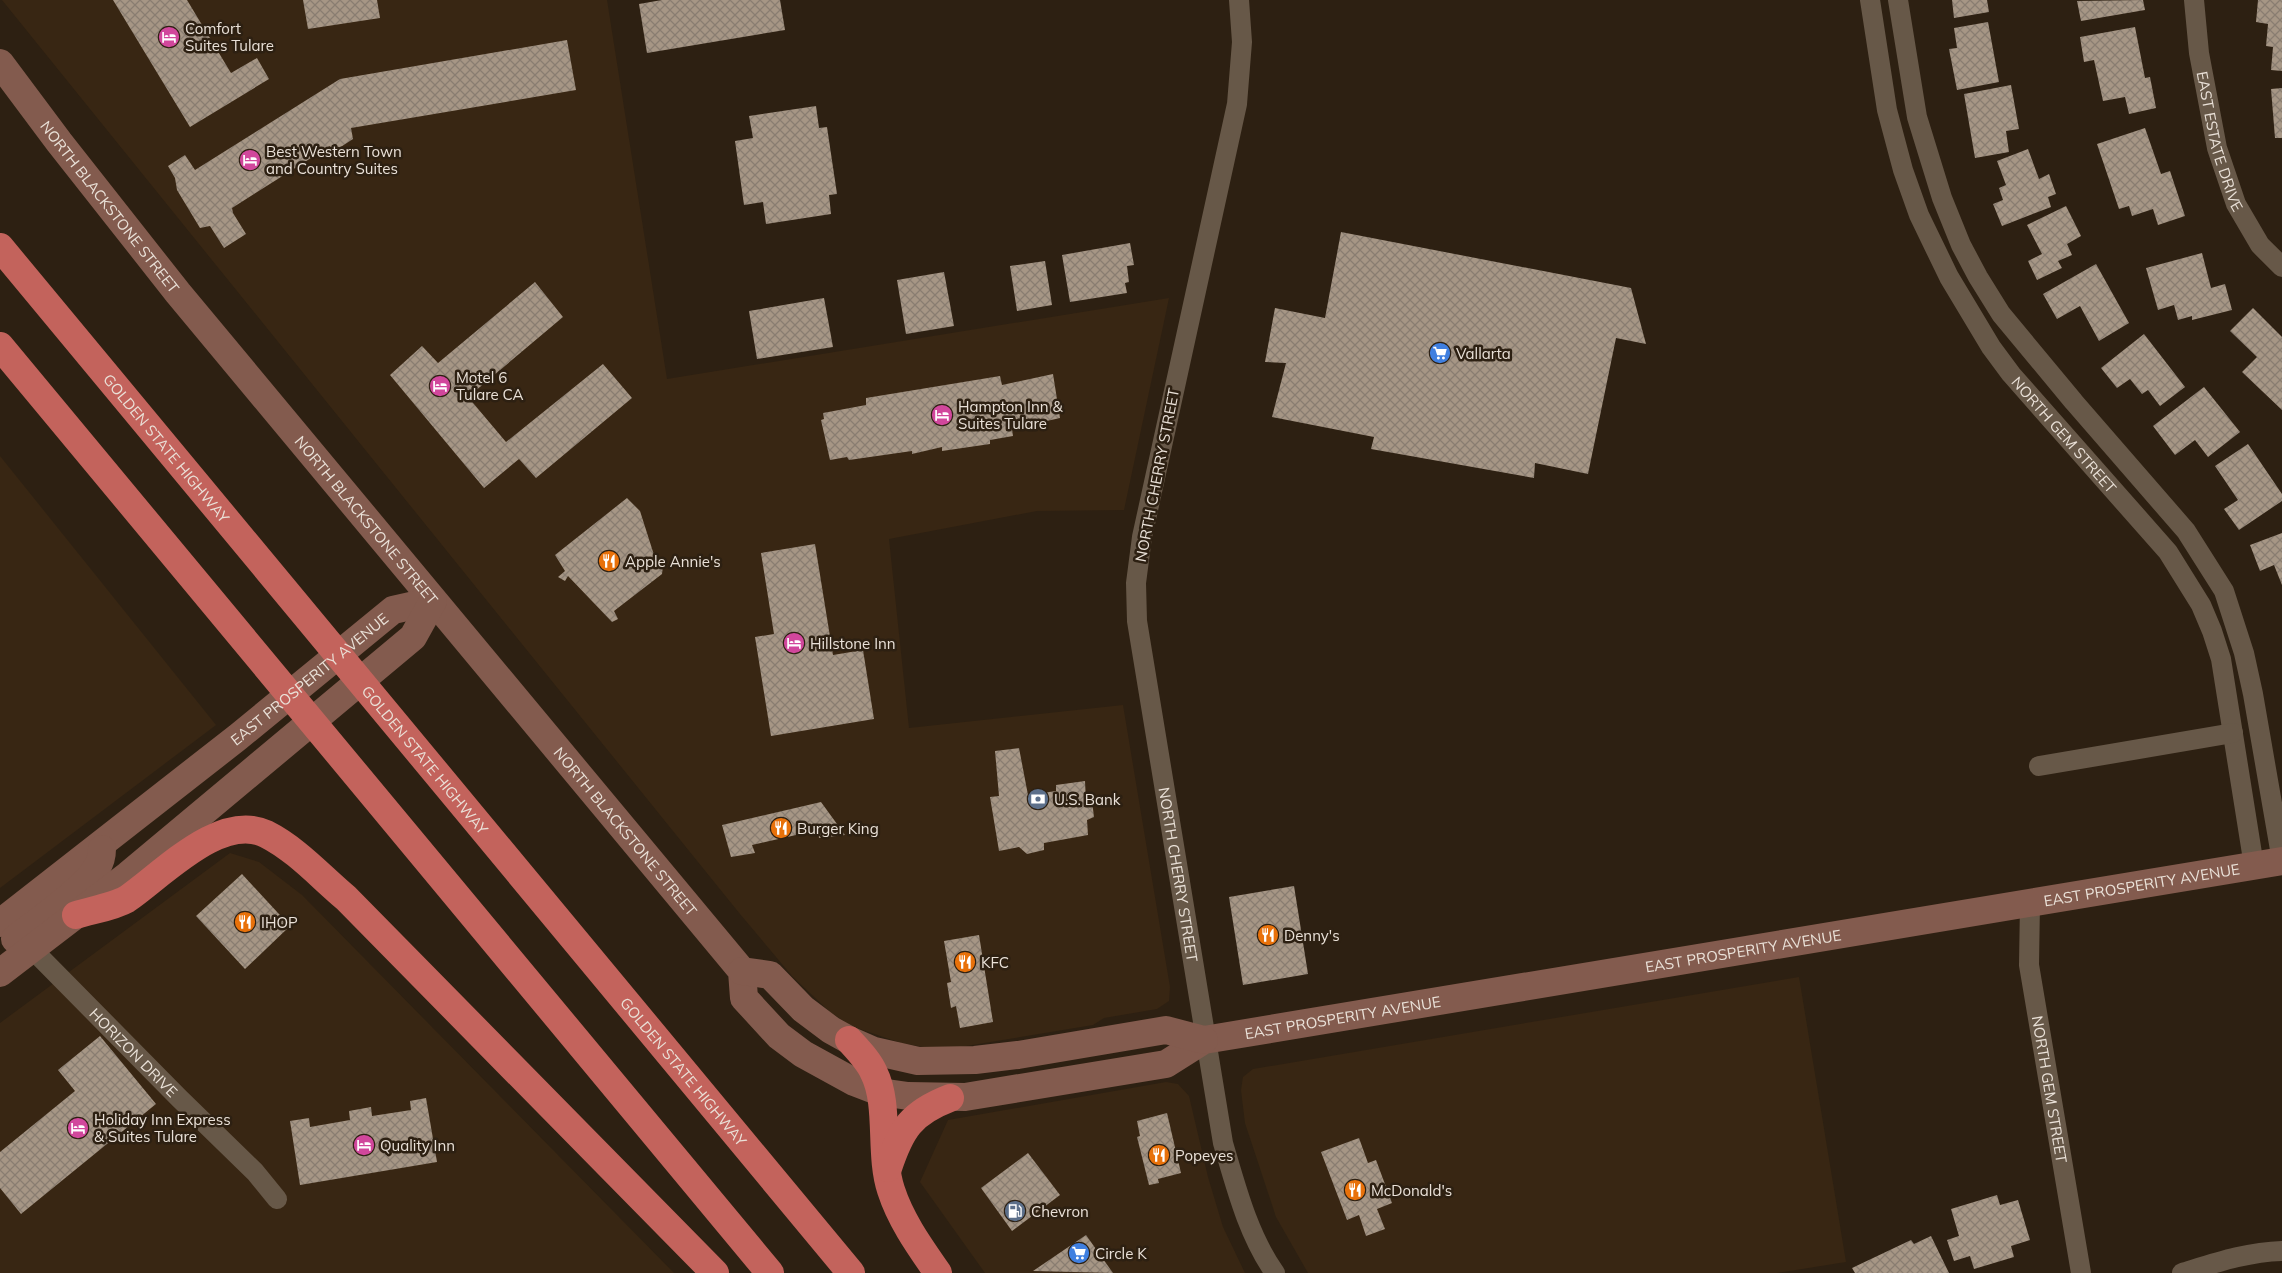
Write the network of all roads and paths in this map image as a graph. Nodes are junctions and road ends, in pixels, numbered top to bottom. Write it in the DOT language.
graph roads {
  1 [pos="1239,0"];
  2 [pos="1870,0"];
  3 [pos="1898,0"];
  4 [pos="2194,0"];
  5 [pos="0,63"];
  6 [pos="0,247"];
  7 [pos="2282,267"];
  8 [pos="0,346"];
  9 [pos="433,601"];
  10 [pos="2233,733"];
  11 [pos="2039,766"];
  12 [pos="102,844"];
  13 [pos="2282,861"];
  14 [pos="2254,866"];
  15 [pos="2030,903"];
  16 [pos="76,915"];
  17 [pos="0,923"];
  18 [pos="32,949"];
  19 [pos="0,951"];
  20 [pos="742,971"];
  21 [pos="0,973"];
  22 [pos="848,1040"];
  23 [pos="1204,1040"];
  24 [pos="880,1092"];
  25 [pos="950,1098"];
  26 [pos="887,1172"];
  27 [pos="277,1199"];
  28 [pos="2282,1251"];
  29 [pos="715,1273"];
  30 [pos="770,1273"];
  31 [pos="851,1273"];
  32 [pos="938,1273"];
  33 [pos="1275,1273"];
  34 [pos="2081,1273"];
  35 [pos="2182,1273"];
  1 -- 23 [label="street, NORTH CHERRY STREET"];
  2 -- 10 [label="street, NORTH GEM STREET"];
  3 -- 13 [label="street, NORTH GEM STREET"];
  4 -- 7 [label="street, EAST ESTATE DRIVE"];
  5 -- 9 [label="main road, NORTH BLACKSTONE STREET"];
  6 -- 31 [label="highway, GOLDEN STATE HIGHWAY"];
  8 -- 30 [label="highway"];
  9 -- 12 [label="main road, EAST PROSPERITY AVENUE"];
  9 -- 16 [label="main road"];
  9 -- 20 [label="main road, NORTH BLACKSTONE STREET"];
  10 -- 11 [label="street"];
  10 -- 14 [label="street, NORTH GEM STREET"];
  12 -- 17 [label="main road, EAST PROSPERITY AVENUE"];
  12 -- 19 [label="main road"];
  13 -- 14 [label="main road, EAST PROSPERITY AVENUE"];
  14 -- 15 [label="main road, EAST PROSPERITY AVENUE"];
  15 -- 23 [label="main road, EAST PROSPERITY AVENUE"];
  15 -- 34 [label="street, NORTH GEM STREET"];
  16 -- 18 [label="main road"];
  16 -- 29 [label="highway"];
  18 -- 21 [label="main road"];
  18 -- 27 [label="street, HORIZON DRIVE"];
  20 -- 22 [label="main road"];
  20 -- 24 [label="main road"];
  22 -- 23 [label="main road, EAST PROSPERITY AVENUE"];
  22 -- 24 [label="highway"];
  23 -- 25 [label="main road, EAST PROSPERITY AVENUE"];
  23 -- 33 [label="street, NORTH CHERRY STREET"];
  24 -- 25 [label="main road, EAST PROSPERITY AVENUE"];
  24 -- 26 [label="highway"];
  25 -- 26 [label="highway"];
  26 -- 32 [label="highway"];
  28 -- 35 [label="street"];
}
